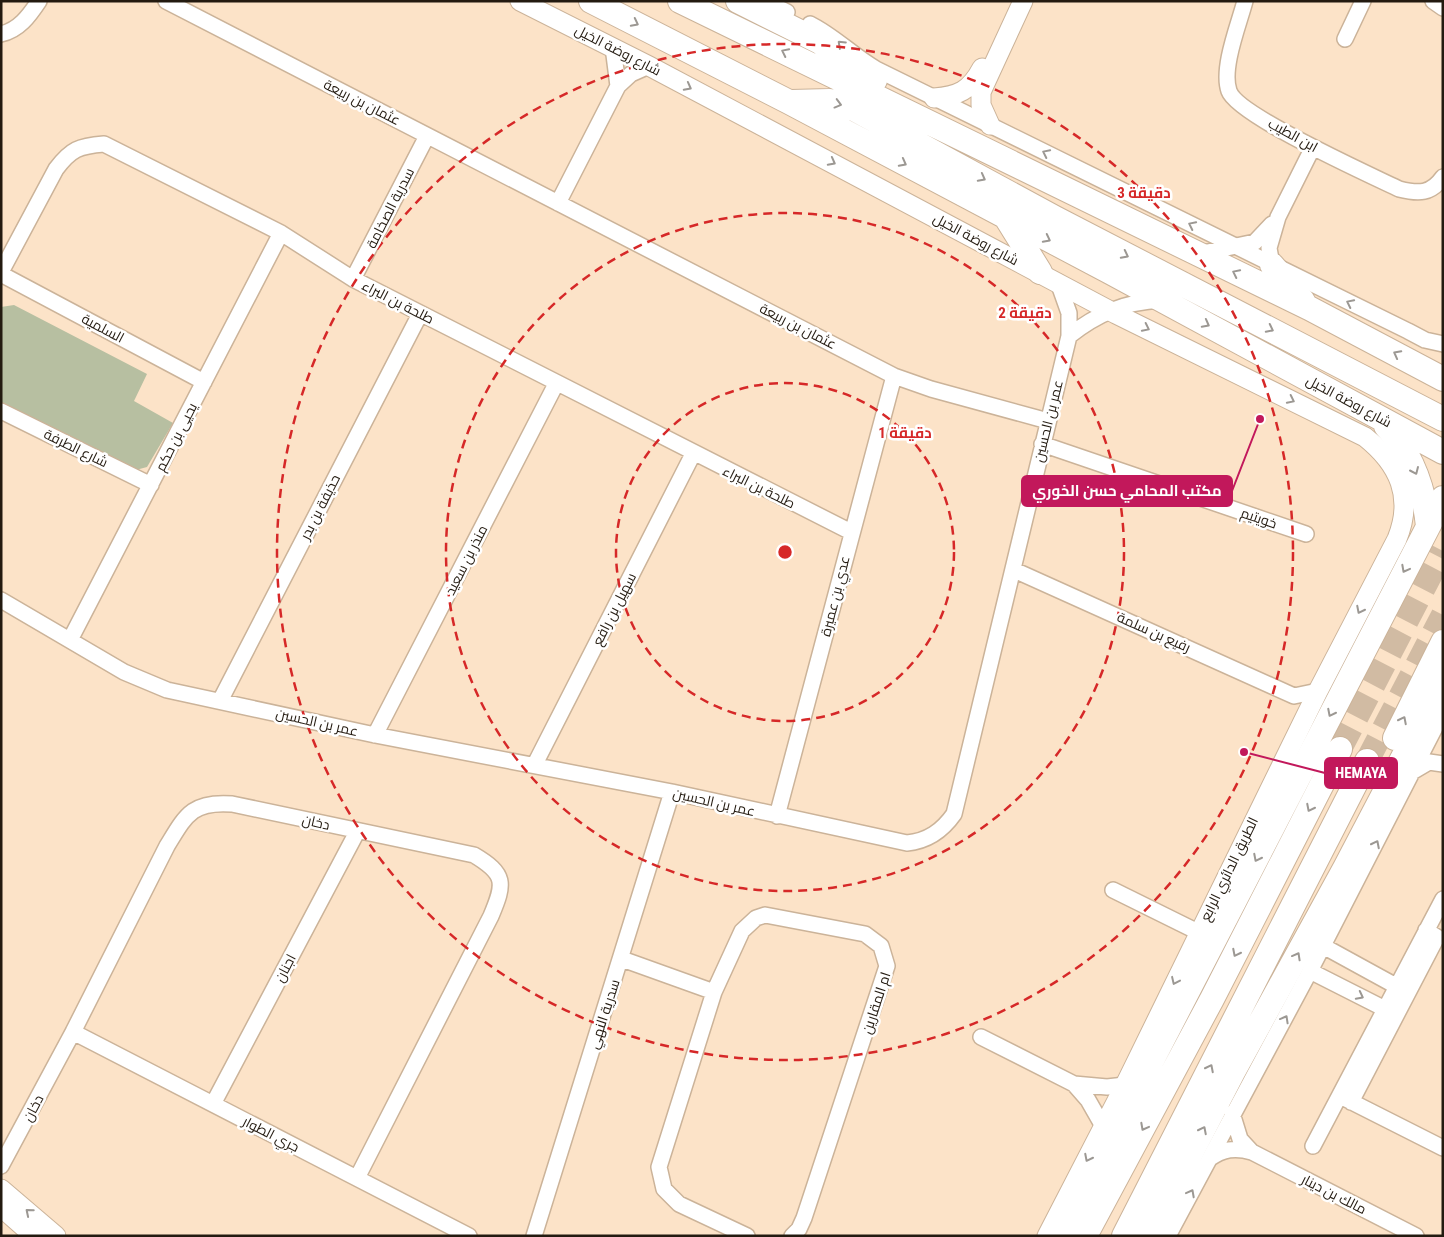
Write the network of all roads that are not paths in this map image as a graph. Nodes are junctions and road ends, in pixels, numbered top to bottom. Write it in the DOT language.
graph roads {
  1 [pos="39,1"];
  2 [pos="166,1"];
  3 [pos="520,1"];
  4 [pos="592,1"];
  5 [pos="680,1"];
  6 [pos="738,1"];
  7 [pos="765,1"];
  8 [pos="1023,1"];
  9 [pos="1245,1"];
  10 [pos="1363,1"];
  11 [pos="1433,1"];
  12 [pos="1443,8"];
  13 [pos="1,34"];
  14 [pos="1006,35"];
  15 [pos="1344,39"];
  16 [pos="613,47"];
  17 [pos="649,66"];
  18 [pos="618,86"];
  19 [pos="934,98"];
  20 [pos="790,102"];
  21 [pos="990,125"];
  22 [pos="427,136"];
  23 [pos="1313,147"];
  24 [pos="986,150"];
  25 [pos="1443,177"];
  26 [pos="558,203"];
  27 [pos="1278,217"];
  28 [pos="1007,219"];
  29 [pos="281,233"];
  30 [pos="1235,246"];
  31 [pos="1198,254"];
  32 [pos="1272,265"];
  33 [pos="1,273"];
  34 [pos="1049,277"];
  35 [pos="353,279"];
  36 [pos="1161,300"];
  37 [pos="1309,308"];
  38 [pos="1110,310"];
  39 [pos="420,314"];
  40 [pos="1069,336"];
  41 [pos="1443,344"];
  42 [pos="894,376"];
  43 [pos="1442,377"];
  44 [pos="204,382"];
  45 [pos="556,384"];
  46 [pos="1,411"];
  47 [pos="1378,417"];
  48 [pos="1443,418"];
  49 [pos="1048,421"];
  50 [pos="1042,444"];
  51 [pos="1443,452"];
  52 [pos="693,454"];
  53 [pos="150,485"];
  54 [pos="1404,502"];
  55 [pos="1438,509"];
  56 [pos="851,532"];
  57 [pos="1306,534"];
  58 [pos="1014,570"];
  59 [pos="1,600"];
  60 [pos="70,640"];
  61 [pos="1443,642"];
  62 [pos="1347,680"];
  63 [pos="1443,681"];
  64 [pos="1318,691"];
  65 [pos="1294,696"];
  66 [pos="220,701"];
  67 [pos="1443,712"];
  68 [pos="1304,718"];
  69 [pos="375,735"];
  70 [pos="1429,739"];
  71 [pos="1340,749"];
  72 [pos="1367,761"];
  73 [pos="1443,763"];
  74 [pos="535,764"];
  75 [pos="1412,772"];
  76 [pos="672,792"];
  77 [pos="777,816"];
  78 [pos="1372,816"];
  79 [pos="357,832"];
  80 [pos="1359,877"];
  81 [pos="1334,888"];
  82 [pos="1113,890"];
  83 [pos="1443,899"];
  84 [pos="1426,930"];
  85 [pos="1198,932"];
  86 [pos="1323,946"];
  87 [pos="622,959"];
  88 [pos="1201,966"];
  89 [pos="1310,971"];
  90 [pos="1396,986"];
  91 [pos="714,992"];
  92 [pos="1385,1009"];
  93 [pos="1264,1017"];
  94 [pos="73,1032"];
  95 [pos="981,1038"];
  96 [pos="1268,1048"];
  97 [pos="1074,1084"];
  98 [pos="1126,1085"];
  99 [pos="1345,1099"];
  100 [pos="213,1104"];
  101 [pos="1232,1113"];
  102 [pos="1104,1128"];
  103 [pos="1313,1146"];
  104 [pos="1443,1148"];
  105 [pos="1252,1152"];
  106 [pos="1208,1160"];
  107 [pos="1,1166"];
  108 [pos="357,1178"];
  109 [pos="1,1189"];
  110 [pos="1,1207"];
  111 [pos="34,1236"];
  112 [pos="56,1236"];
  113 [pos="469,1236"];
  114 [pos="534,1236"];
  115 [pos="747,1236"];
  116 [pos="792,1236"];
  117 [pos="1047,1236"];
  118 [pos="1065,1236"];
  119 [pos="1085,1236"];
  120 [pos="1124,1236"];
  121 [pos="1148,1236"];
  122 [pos="1168,1236"];
  123 [pos="1416,1236"];
  1 -- 13 [label="street"];
  2 -- 22 [label="street, عثمان بن ربيعة"];
  3 -- 16 [label="street, شارع روضة الخيل"];
  4 -- 20 [label="main road, شارع روضة الخيل, one-way"];
  24 -- 5 [label="main road, one-way"];
  6 -- 24 [label="main road"];
  19 -- 7 [label="street, one-way"];
  8 -- 14 [label="street"];
  9 -- 23 [label="street, ابن الطيب"];
  10 -- 15 [label="street"];
  11 -- 12 [label="street"];
  14 -- 19 [label="street"];
  14 -- 21 [label="street"];
  16 -- 17 [label="street, شارع روضة الخيل"];
  16 -- 18 [label="street"];
  17 -- 18 [label="street"];
  17 -- 34 [label="street, شارع روضة الخيل, one-way"];
  18 -- 26 [label="street"];
  19 -- 21 [label="street"];
  20 -- 28 [label="main road, شارع روضة الخيل, one-way"];
  20 -- 48 [label="main road, one-way"];
  30 -- 21 [label="street, one-way"];
  22 -- 26 [label="street, عثمان بن ربيعة"];
  22 -- 35 [label="street, سدرية الصخامة"];
  23 -- 25 [label="street, ابن الطيب"];
  23 -- 27 [label="street"];
  24 -- 31 [label="main road"];
  26 -- 42 [label="street, عثمان بن ربيعة"];
  27 -- 30 [label="street"];
  27 -- 32 [label="street"];
  28 -- 34 [label="main road"];
  28 -- 36 [label="main road, شارع روضة الخيل, one-way"];
  29 -- 33 [label="street, طلحة بن البراء"];
  29 -- 35 [label="street, طلحة بن البراء"];
  29 -- 44 [label="street, يحيى بن حكم"];
  30 -- 31 [label="street"];
  30 -- 32 [label="street"];
  37 -- 31 [label="main road, one-way"];
  32 -- 37 [label="main road"];
  41 -- 32 [label="street, one-way"];
  33 -- 44 [label="street, السلمية"];
  34 -- 38 [label="street, شارع روضة الخيل"];
  34 -- 40 [label="street, عمر بن الحسين"];
  35 -- 39 [label="street, طلحة بن البراء"];
  36 -- 38 [label="street"];
  36 -- 47 [label="main road, شارع روضة الخيل, one-way"];
  43 -- 37 [label="main road, one-way"];
  38 -- 40 [label="street"];
  38 -- 54 [label="street, شارع روضة الخيل, one-way"];
  39 -- 45 [label="street, طلحة بن البراء"];
  39 -- 66 [label="street, حذيفة بن بدر"];
  40 -- 49 [label="street, عمر بن الحسين"];
  42 -- 49 [label="street, عثمان بن ربيعة"];
  42 -- 56 [label="street, عدي بن عميرة"];
  44 -- 53 [label="street, يحيى بن حكم"];
  45 -- 52 [label="street, طلحة بن البراء"];
  45 -- 69 [label="street, منذر بن سعيد"];
  46 -- 53 [label="street, شارع الطرفة"];
  47 -- 51 [label="main road, شارع روضة الخيل"];
  47 -- 55 [label="main road, one-way"];
  49 -- 50 [label="street, عمر بن الحسين"];
  50 -- 57 [label="street, خويتيم"];
  50 -- 58 [label="street, عمر بن الحسين"];
  52 -- 56 [label="street, طلحة بن البراء"];
  52 -- 74 [label="street, سهيل بن رافع"];
  53 -- 60 [label="street, يحيى بن حكم"];
  54 -- 64 [label="street, الطريق الدائري الرابع, one-way"];
  55 -- 62 [label="main road, one-way"];
  56 -- 77 [label="street, عدي بن عميرة"];
  58 -- 65 [label="street, رفيع بن سلمة"];
  58 -- 77 [label="street, عمر بن الحسين"];
  59 -- 60 [label="street, عمر بن الحسين"];
  60 -- 66 [label="street, عمر بن الحسين"];
  78 -- 61 [label="main road, one-way"];
  62 -- 64 [label="street"];
  62 -- 88 [label="main road, one-way"];
  63 -- 78 [label="main road"];
  64 -- 65 [label="street"];
  64 -- 68 [label="street, الطريق الدائري الرابع"];
  65 -- 68 [label="street"];
  66 -- 69 [label="street, عمر بن الحسين"];
  67 -- 70 [label="street"];
  68 -- 85 [label="street, الطريق الدائري الرابع"];
  69 -- 74 [label="street, عمر بن الحسين"];
  70 -- 73 [label="street"];
  70 -- 75 [label="street"];
  71 -- 119 [label="main road, one-way"];
  120 -- 72 [label="main road, one-way"];
  73 -- 75 [label="street"];
  74 -- 76 [label="street, عمر بن الحسين"];
  80 -- 75 [label="street, one-way"];
  76 -- 77 [label="street, عمر بن الحسين"];
  76 -- 87 [label="street, سدرية النهي"];
  78 -- 81 [label="main road"];
  79 -- 94 [label="street, دخان"];
  79 -- 100 [label="street, اجنان"];
  79 -- 108 [label="street, دخان"];
  80 -- 81 [label="main road"];
  80 -- 86 [label="street"];
  93 -- 81 [label="main road, one-way"];
  82 -- 85 [label="street"];
  83 -- 84 [label="street"];
  84 -- 90 [label="street"];
  84 -- 99 [label="street"];
  85 -- 88 [label="street"];
  85 -- 98 [label="street, الطريق الدائري الرابع, one-way"];
  86 -- 89 [label="street"];
  86 -- 90 [label="street"];
  87 -- 91 [label="street"];
  87 -- 114 [label="street, سدرية النهي"];
  88 -- 118 [label="main road"];
  89 -- 92 [label="street, one-way"];
  96 -- 89 [label="street, one-way"];
  90 -- 92 [label="street"];
  91 -- 115 [label="street, ام المقارين"];
  91 -- 116 [label="street, ام المقارين"];
  92 -- 99 [label="street"];
  93 -- 96 [label="main road"];
  121 -- 93 [label="main road, one-way"];
  94 -- 100 [label="street, جري الطوار"];
  94 -- 107 [label="street, دخان"];
  95 -- 97 [label="street"];
  96 -- 101 [label="street"];
  97 -- 98 [label="street"];
  97 -- 102 [label="street"];
  98 -- 102 [label="street, الطريق الدائري الرابع"];
  99 -- 103 [label="street"];
  99 -- 104 [label="street"];
  100 -- 108 [label="street, جري الطوار"];
  101 -- 105 [label="street, مالك بن دينار"];
  101 -- 106 [label="street"];
  102 -- 117 [label="street, الطريق الدائري الرابع, one-way"];
  105 -- 106 [label="street, مالك بن دينار"];
  105 -- 123 [label="street, مالك بن دينار"];
  122 -- 106 [label="street, one-way"];
  108 -- 113 [label="street, جري الطوار"];
  112 -- 109 [label="street, one-way"];
  110 -- 111 [label="street"];
}
